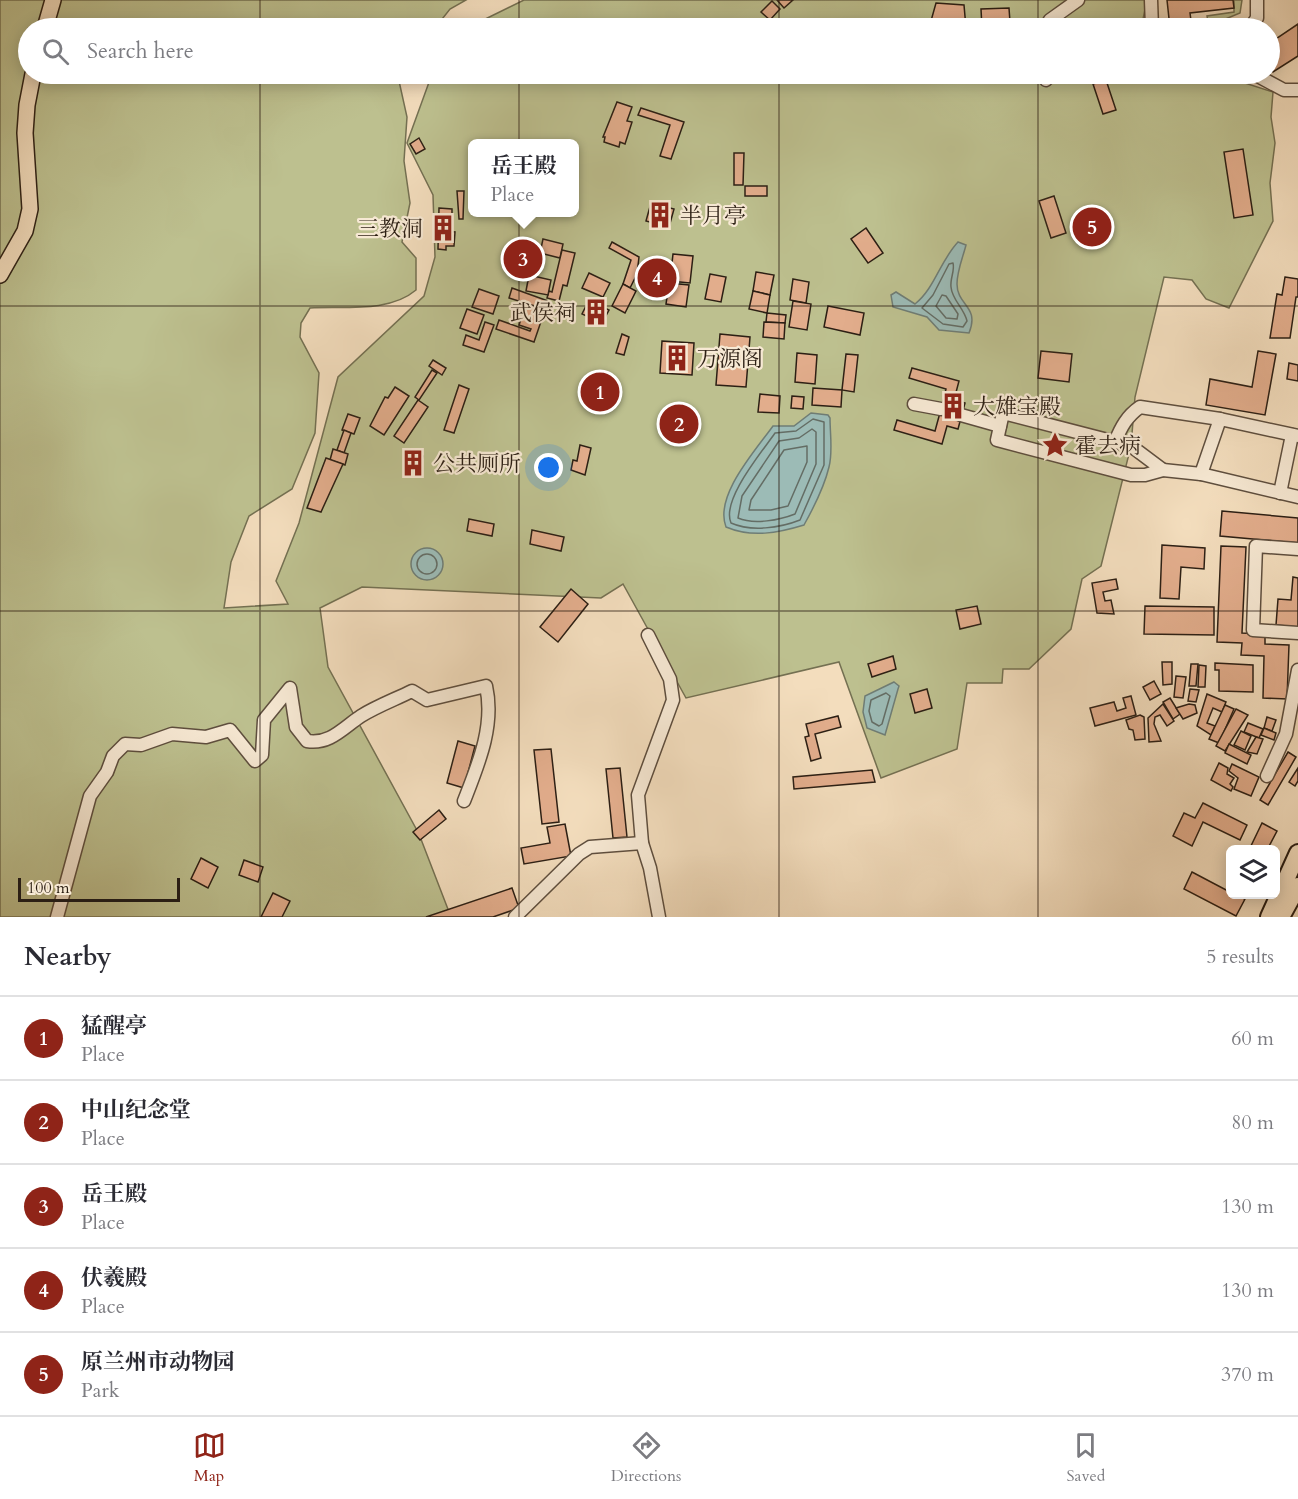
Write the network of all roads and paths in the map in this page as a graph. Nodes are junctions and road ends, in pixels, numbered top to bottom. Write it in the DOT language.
graph roads {
  1 [pos="53,0"];
  2 [pos="1078,0"];
  3 [pos="1151,0"];
  4 [pos="1257,0"];
  5 [pos="48,18"];
  6 [pos="1053,18"];
  7 [pos="1152,18"];
  8 [pos="1257,18"];
  9 [pos="31,84"];
  10 [pos="1273,84"];
  11 [pos="1298,90"];
  12 [pos="0,275"];
  13 [pos="914,404"];
  14 [pos="940,409"];
  15 [pos="961,415"];
  16 [pos="1220,419"];
  17 [pos="1000,426"];
  18 [pos="1295,435"];
  19 [pos="1115,442"];
  20 [pos="1163,470"];
  21 [pos="1201,474"];
  22 [pos="1280,493"];
  23 [pos="1298,497"];
  24 [pos="1298,549"];
  25 [pos="1298,633"];
  26 [pos="648,635"];
  27 [pos="1298,670"];
  28 [pos="1267,776"];
  29 [pos="464,801"];
  30 [pos="642,843"];
  31 [pos="1298,853"];
  32 [pos="1298,886"];
  33 [pos="57,917"];
  34 [pos="515,917"];
  35 [pos="659,917"];
  36 [pos="1269,917"];
  37 [pos="1281,917"];
  1 -- 5 [label="main road"];
  2 -- 6 [label="street"];
  3 -- 7 [label="street"];
  4 -- 8 [label="street"];
  9 -- 12 [label="main road"];
  10 -- 11 [label="street"];
  13 -- 14 [label="street"];
  15 -- 17 [label="street"];
  16 -- 18 [label="street"];
  16 -- 19 [label="street"];
  16 -- 21 [label="street"];
  17 -- 19 [label="street"];
  17 -- 20 [label="street"];
  18 -- 22 [label="street"];
  19 -- 20 [label="street"];
  20 -- 21 [label="street"];
  21 -- 22 [label="street"];
  22 -- 23 [label="street"];
  24 -- 25 [label="street"];
  26 -- 30 [label="street"];
  27 -- 28 [label="street"];
  29 -- 33 [label="street"];
  30 -- 34 [label="street"];
  30 -- 35 [label="street"];
  31 -- 36 [label="highway"];
  32 -- 37 [label="highway"];
}
